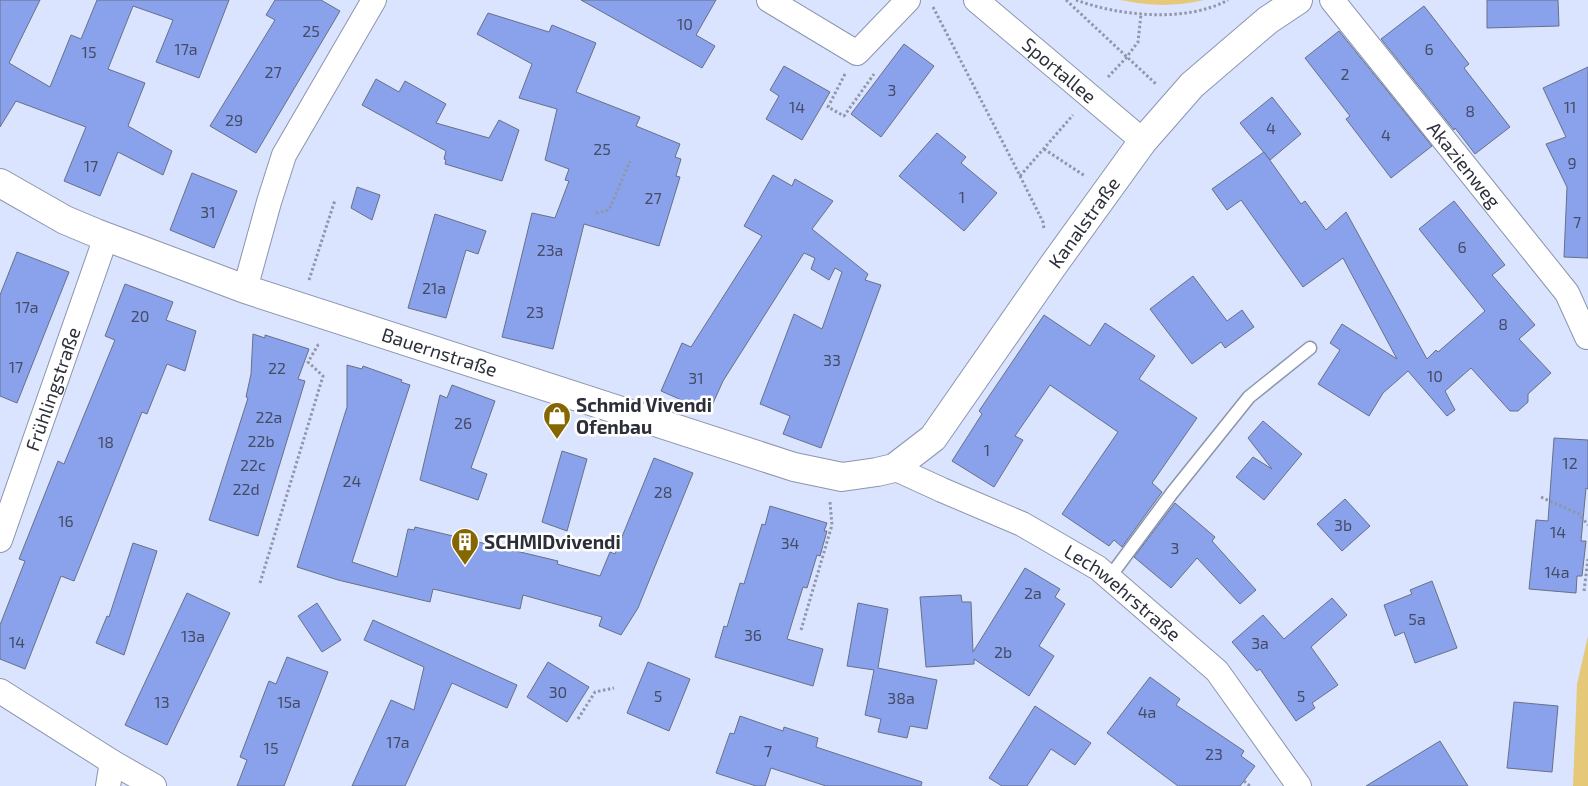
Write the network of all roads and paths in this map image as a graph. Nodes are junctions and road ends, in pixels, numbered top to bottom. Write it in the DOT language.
graph roads {
  1 [pos="374,0"];
  2 [pos="770,0"];
  3 [pos="908,0"];
  4 [pos="929,0"];
  5 [pos="976,0"];
  6 [pos="1066,0"];
  7 [pos="1076,0"];
  8 [pos="1228,0"];
  9 [pos="1298,0"];
  10 [pos="1332,0"];
  11 [pos="1140,14"];
  12 [pos="1126,58"];
  13 [pos="1090,96"];
  14 [pos="1176,103"];
  15 [pos="1069,120"];
  16 [pos="1143,141"];
  17 [pos="1044,149"];
  18 [pos="630,161"];
  19 [pos="1079,172"];
  20 [pos="1020,176"];
  21 [pos="0,183"];
  22 [pos="335,200"];
  23 [pos="596,213"];
  24 [pos="106,237"];
  25 [pos="1052,267"];
  26 [pos="245,289"];
  27 [pos="301,307"];
  28 [pos="346,322"];
  29 [pos="1587,337"];
  30 [pos="1310,348"];
  31 [pos="894,468"];
  32 [pos="827,474"];
  33 [pos="1541,497"];
  34 [pos="1588,525"];
  35 [pos="0,540"];
  36 [pos="1588,559"];
  37 [pos="1109,578"];
  38 [pos="260,583"];
  39 [pos="1584,591"];
  40 [pos="801,630"];
  41 [pos="614,688"];
  42 [pos="0,691"];
  43 [pos="578,719"];
  44 [pos="112,762"];
  45 [pos="1244,781"];
  46 [pos="1292,783"];
  47 [pos="108,786"];
  48 [pos="154,786"];
  49 [pos="1250,786"];
  1 -- 26 [label="street"];
  2 -- 3 [label="street"];
  4 -- 20 [label="path"];
  5 -- 13 [label="street, Sportallee"];
  6 -- 12 [label="path"];
  7 -- 11 [label="path"];
  8 -- 11 [label="path"];
  9 -- 14 [label="main road, Kanalstraße"];
  10 -- 29 [label="street, Akazienweg"];
  11 -- 12 [label="path"];
  12 -- 13 [label="path"];
  12 -- 14 [label="path"];
  13 -- 16 [label="street, Sportallee"];
  14 -- 16 [label="main road, Kanalstraße"];
  15 -- 17 [label="path"];
  16 -- 25 [label="main road, Kanalstraße"];
  17 -- 19 [label="path"];
  17 -- 20 [label="path"];
  18 -- 23 [label="path"];
  20 -- 25 [label="path"];
  21 -- 24 [label="main road, Bauernstraße"];
  22 -- 27 [label="path"];
  24 -- 26 [label="main road, Bauernstraße"];
  24 -- 35 [label="street, Frühlingstraße"];
  25 -- 31 [label="main road, Kanalstraße"];
  26 -- 27 [label="main road, Bauernstraße"];
  27 -- 28 [label="main road, Bauernstraße"];
  28 -- 32 [label="main road, Bauernstraße"];
  28 -- 38 [label="path"];
  30 -- 37 [label="lane"];
  31 -- 32 [label="main road, Bauernstraße"];
  31 -- 37 [label="street, Lechwehrstraße"];
  32 -- 40 [label="path"];
  33 -- 34 [label="path"];
  36 -- 39 [label="path"];
  37 -- 46 [label="street, Lechwehrstraße"];
  41 -- 43 [label="path"];
  42 -- 44 [label="street"];
  44 -- 47 [label="street"];
  44 -- 48 [label="street"];
  45 -- 49 [label="path"];
}
